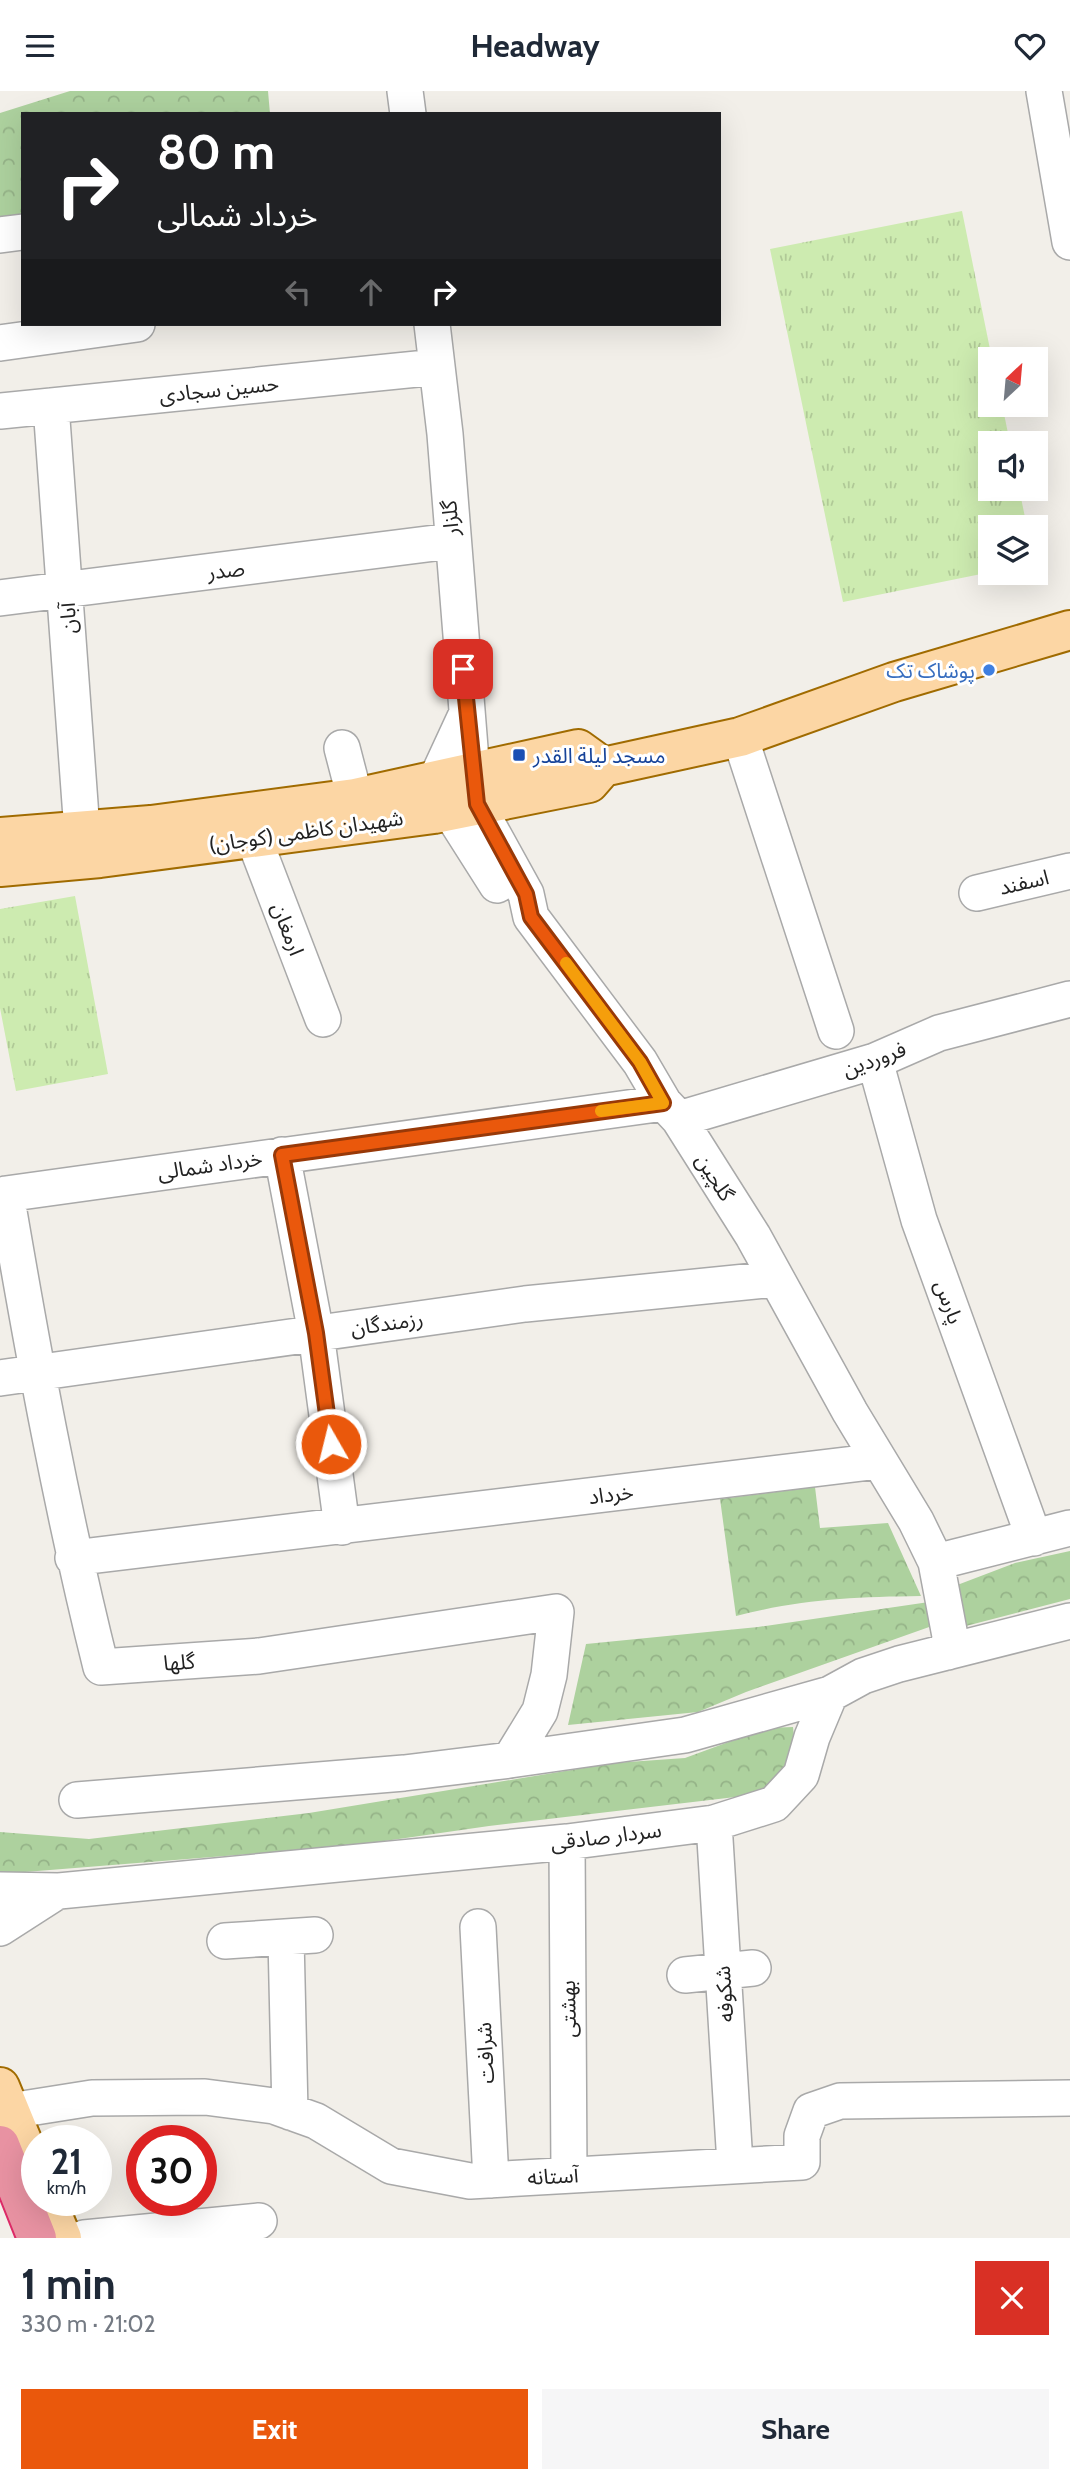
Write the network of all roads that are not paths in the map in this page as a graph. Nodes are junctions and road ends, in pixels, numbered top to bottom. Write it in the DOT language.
graph roads {
  1 [pos="405,91"];
  2 [pos="1044,91"];
  3 [pos="408,112"];
  4 [pos="1060,134"];
  5 [pos="21,232"];
  6 [pos="0,235"];
  7 [pos="1070,240"];
  8 [pos="123,326"];
  9 [pos="432,326"];
  10 [pos="0,343"];
  11 [pos="437,367"];
  12 [pos="51,406"];
  13 [pos="0,411"];
  14 [pos="452,541"];
  15 [pos="66,591"];
  16 [pos="0,598"];
  17 [pos="1070,631"];
  18 [pos="740,737"];
  19 [pos="342,748"];
  20 [pos="459,792"];
  21 [pos="355,797"];
  22 [pos="82,831"];
  23 [pos="0,837"];
  24 [pos="254,839"];
  25 [pos="0,867"];
  26 [pos="1070,871"];
  27 [pos="977,893"];
  28 [pos="1070,999"];
  29 [pos="323,1019"];
  30 [pos="836,1031"];
  31 [pos="875,1061"];
  32 [pos="671,1111"];
  33 [pos="282,1155"];
  34 [pos="6,1193"];
  35 [pos="776,1279"];
  36 [pos="316,1333"];
  37 [pos="36,1373"];
  38 [pos="0,1378"];
  39 [pos="879,1461"];
  40 [pos="342,1527"];
  41 [pos="1070,1528"];
  42 [pos="1034,1538"];
  43 [pos="74,1558"];
  44 [pos="936,1562"];
  45 [pos="1070,1621"];
  46 [pos="948,1652"];
  47 [pos="831,1693"];
  48 [pos="510,1761"];
  49 [pos="77,1800"];
  50 [pos="714,1823"];
  51 [pos="567,1842"];
  52 [pos="0,1890"];
  53 [pos="59,1891"];
  54 [pos="478,1927"];
  55 [pos="0,1928"];
  56 [pos="225,1941"];
  57 [pos="738,1970"];
  58 [pos="685,1975"];
  59 [pos="1070,2098"];
  60 [pos="290,2112"];
  61 [pos="3,2114"];
  62 [pos="21,2147"];
  63 [pos="735,2164"];
  64 [pos="569,2175"];
  65 [pos="491,2179"];
  66 [pos="53,2216"];
  67 [pos="259,2221"];
  68 [pos="37,2238"];
  69 [pos="62,2238"];
  70 [pos="85,2238"];
  1 -- 3 [label="street"];
  2 -- 4 [label="street"];
  4 -- 7 [label="street"];
  5 -- 6 [label="street"];
  8 -- 10 [label="street"];
  9 -- 11 [label="street, گلزار"];
  11 -- 12 [label="street, حسین سجادی"];
  11 -- 14 [label="street, گلزار"];
  12 -- 13 [label="street, حسین سجادی"];
  12 -- 15 [label="street, آبان"];
  14 -- 15 [label="street, صدر"];
  14 -- 20 [label="street, گلزار"];
  15 -- 16 [label="street, صدر"];
  15 -- 22 [label="street, آبان"];
  17 -- 18 [label="main road, شهیدان کاظمی (کوجان)"];
  18 -- 20 [label="main road, شهیدان کاظمی (کوجان)"];
  18 -- 30 [label="street"];
  19 -- 21 [label="street"];
  20 -- 21 [label="main road, شهیدان کاظمی (کوجان)"];
  20 -- 24 [label="main road, شهیدان کاظمی (کوجان)"];
  20 -- 32 [label="street, گلچین"];
  21 -- 22 [label="main road, شهیدان کاظمی (کوجان)"];
  22 -- 23 [label="main road, شهیدان کاظمی (کوجان)"];
  24 -- 25 [label="main road, شهیدان کاظمی (کوجان)"];
  24 -- 29 [label="street, ارمغان"];
  26 -- 27 [label="street, اسفند"];
  28 -- 31 [label="street, فروردین"];
  31 -- 32 [label="street, فروردین"];
  31 -- 42 [label="street, پارس"];
  32 -- 33 [label="street, خرداد شمالی"];
  32 -- 35 [label="street, گلچین"];
  33 -- 34 [label="street, خرداد شمالی"];
  33 -- 36 [label="street"];
  34 -- 37 [label="street, گلها"];
  35 -- 36 [label="street, رزمندگان"];
  35 -- 39 [label="street, گلچین"];
  36 -- 37 [label="street, رزمندگان"];
  36 -- 40 [label="street"];
  37 -- 38 [label="street, رزمندگان"];
  37 -- 43 [label="street, گلها"];
  39 -- 40 [label="street, خرداد"];
  39 -- 44 [label="street, گلچین"];
  40 -- 43 [label="street, خرداد"];
  41 -- 42 [label="street"];
  42 -- 44 [label="street"];
  43 -- 48 [label="street, گلها"];
  44 -- 46 [label="street, گلچین"];
  45 -- 46 [label="street"];
  46 -- 47 [label="street"];
  47 -- 48 [label="street"];
  47 -- 50 [label="street, سردار صادقی"];
  48 -- 49 [label="street"];
  50 -- 51 [label="street, سردار صادقی"];
  50 -- 57 [label="street, شکوفه"];
  51 -- 53 [label="street, سردار صادقی"];
  51 -- 64 [label="street, بهشتی"];
  52 -- 53 [label="street, سردار صادقی"];
  53 -- 55 [label="street"];
  54 -- 65 [label="street, شرافت"];
  56 -- 60 [label="street"];
  57 -- 58 [label="street"];
  57 -- 63 [label="street, شکوفه"];
  59 -- 63 [label="street, آستانه"];
  60 -- 61 [label="street, آستانه"];
  60 -- 65 [label="street, آستانه"];
  61 -- 62 [label="main road"];
  61 -- 68 [label="highway"];
  63 -- 64 [label="street, آستانه"];
  64 -- 65 [label="street, آستانه"];
  66 -- 69 [label="main road"];
  67 -- 70 [label="street"];
}
